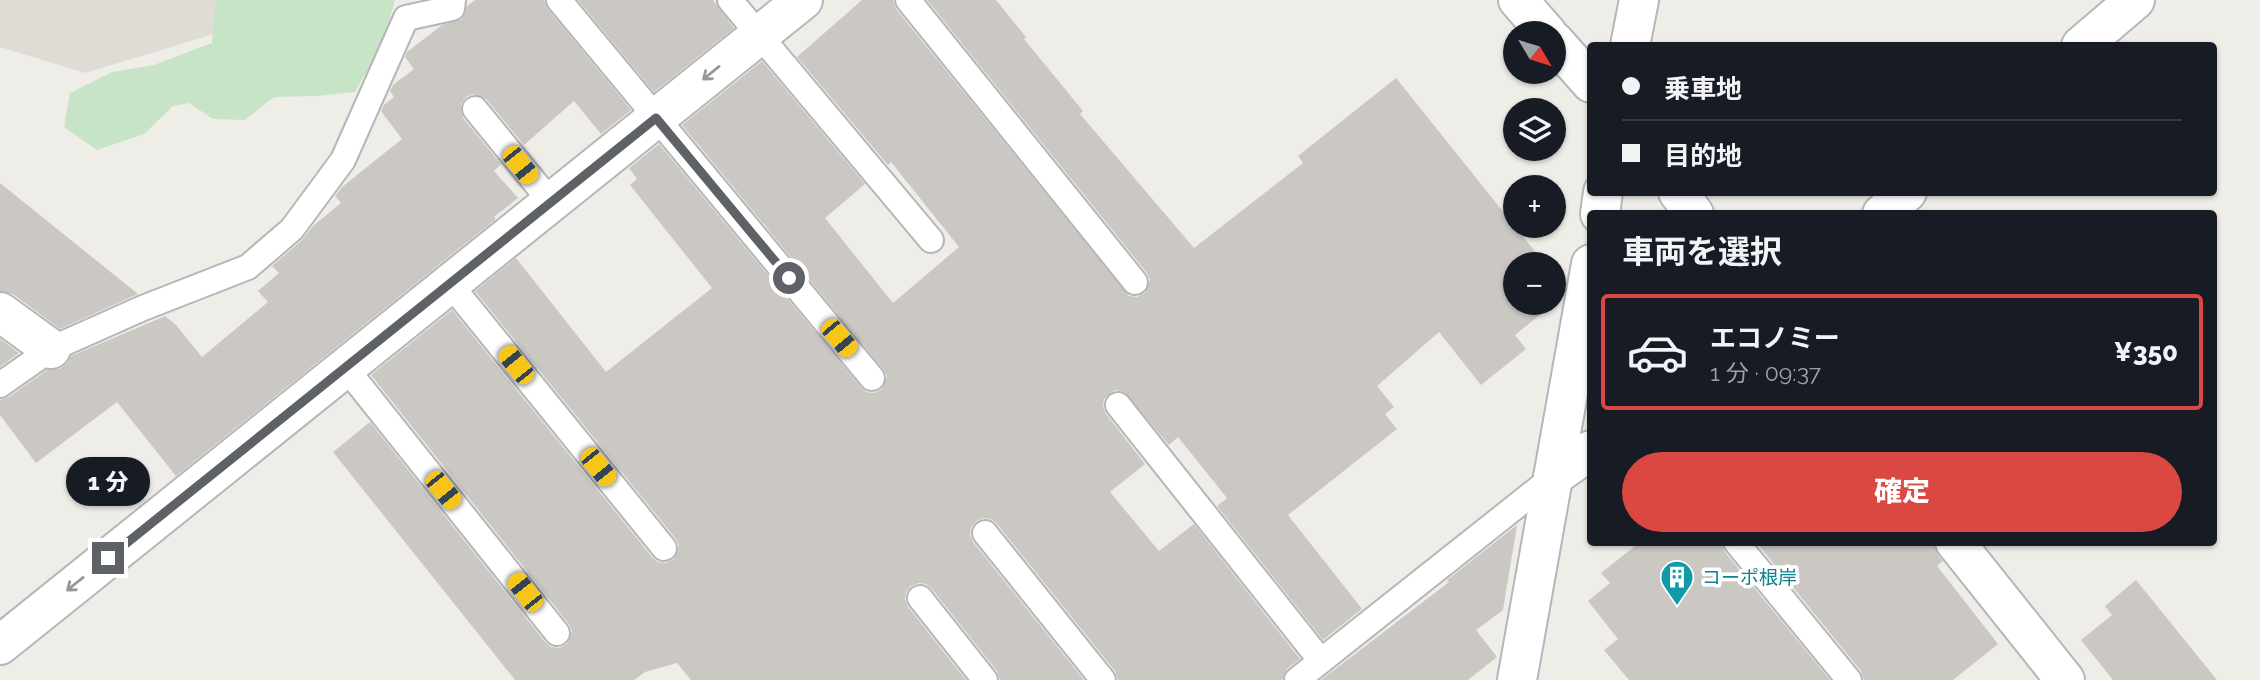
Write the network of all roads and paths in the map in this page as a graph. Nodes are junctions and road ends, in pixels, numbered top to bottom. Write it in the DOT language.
graph roads {
  1 [pos="453,0"];
  2 [pos="559,0"];
  3 [pos="730,0"];
  4 [pos="803,0"];
  5 [pos="908,0"];
  6 [pos="1518,0"];
  7 [pos="1639,0"];
  8 [pos="2135,0"];
  9 [pos="1536,21"];
  10 [pos="759,35"];
  11 [pos="1631,42"];
  12 [pos="2086,42"];
  13 [pos="1566,55"];
  14 [pos="1587,78"];
  15 [pos="474,109"];
  16 [pos="656,118"];
  17 [pos="1902,196"];
  18 [pos="551,202"];
  19 [pos="1887,210"];
  20 [pos="932,240"];
  21 [pos="1135,282"];
  22 [pos="450,284"];
  23 [pos="1587,286"];
  24 [pos="0,312"];
  25 [pos="51,349"];
  26 [pos="345,368"];
  27 [pos="872,379"];
  28 [pos="0,385"];
  29 [pos="1118,405"];
  30 [pos="1587,453"];
  31 [pos="1553,477"];
  32 [pos="985,533"];
  33 [pos="1739,546"];
  34 [pos="1958,546"];
  35 [pos="664,548"];
  36 [pos="920,598"];
  37 [pos="558,633"];
  38 [pos="0,645"];
  39 [pos="1321,661"];
  40 [pos="985,680"];
  41 [pos="1103,680"];
  42 [pos="1297,680"];
  43 [pos="1517,680"];
  44 [pos="1849,680"];
  45 [pos="2065,680"];
  1 -- 25 [label="lane"];
  2 -- 16 [label="lane"];
  3 -- 10 [label="lane"];
  4 -- 10 [label="street"];
  5 -- 21 [label="lane"];
  6 -- 9 [label="street"];
  7 -- 11 [label="street"];
  8 -- 12 [label="street"];
  10 -- 16 [label="street, one-way"];
  10 -- 20 [label="lane"];
  13 -- 14 [label="street"];
  15 -- 18 [label="lane"];
  16 -- 18 [label="street"];
  16 -- 27 [label="lane"];
  17 -- 19 [label="street"];
  18 -- 22 [label="street"];
  22 -- 26 [label="street"];
  22 -- 35 [label="lane"];
  23 -- 31 [label="street"];
  24 -- 25 [label="street"];
  25 -- 28 [label="lane"];
  26 -- 37 [label="lane"];
  26 -- 38 [label="street, one-way"];
  29 -- 39 [label="lane"];
  30 -- 31 [label="street"];
  31 -- 39 [label="lane"];
  31 -- 43 [label="street"];
  32 -- 41 [label="lane"];
  33 -- 44 [label="lane"];
  34 -- 45 [label="street"];
  36 -- 40 [label="lane"];
  39 -- 42 [label="lane"];
}
